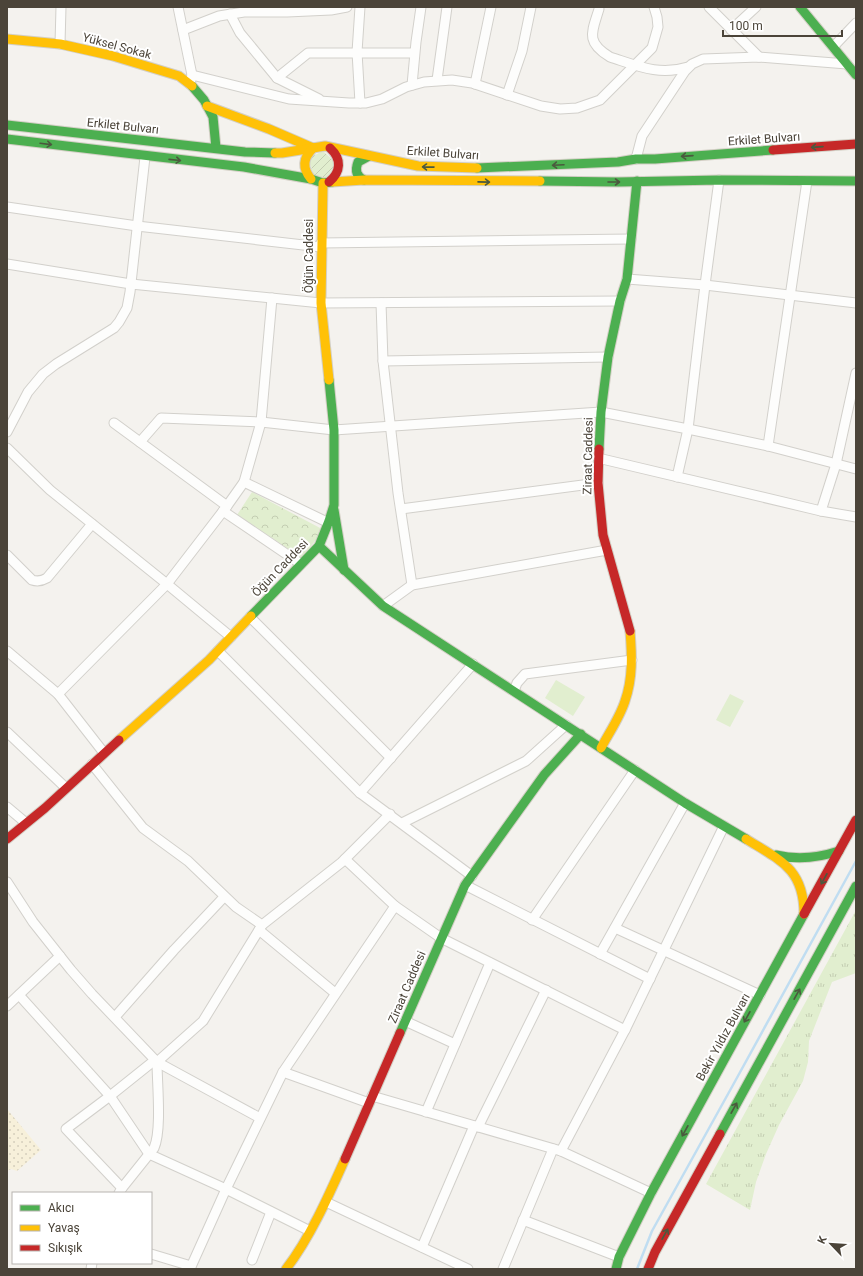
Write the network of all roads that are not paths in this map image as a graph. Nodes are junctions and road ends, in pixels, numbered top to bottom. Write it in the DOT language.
graph roads {
  1 [pos="61,7"];
  2 [pos="178,7"];
  3 [pos="346,7"];
  4 [pos="360,7"];
  5 [pos="421,7"];
  6 [pos="447,7"];
  7 [pos="491,7"];
  8 [pos="532,7"];
  9 [pos="654,7"];
  10 [pos="709,7"];
  11 [pos="756,7"];
  12 [pos="800,7"];
  13 [pos="599,9"];
  14 [pos="230,14"];
  15 [pos="856,23"];
  16 [pos="183,30"];
  17 [pos="732,30"];
  18 [pos="7,39"];
  19 [pos="60,44"];
  20 [pos="833,47"];
  21 [pos="357,52"];
  22 [pos="414,53"];
  23 [pos="758,57"];
  24 [pos="847,64"];
  25 [pos="635,65"];
  26 [pos="688,67"];
  27 [pos="856,75"];
  28 [pos="278,78"];
  29 [pos="191,79"];
  30 [pos="437,80"];
  31 [pos="475,84"];
  32 [pos="412,86"];
  33 [pos="507,95"];
  34 [pos="324,101"];
  35 [pos="360,103"];
  36 [pos="207,106"];
  37 [pos="212,117"];
  38 [pos="7,125"];
  39 [pos="7,139"];
  40 [pos="856,144"];
  41 [pos="216,148"];
  42 [pos="313,148"];
  43 [pos="330,148"];
  44 [pos="245,152"];
  45 [pos="369,156"];
  46 [pos="145,157"];
  47 [pos="636,159"];
  48 [pos="311,180"];
  49 [pos="364,180"];
  50 [pos="719,180"];
  51 [pos="637,181"];
  52 [pos="807,181"];
  53 [pos="856,181"];
  54 [pos="326,182"];
  55 [pos="7,208"];
  56 [pos="137,226"];
  57 [pos="631,239"];
  58 [pos="321,245"];
  59 [pos="7,264"];
  60 [pos="627,279"];
  61 [pos="131,284"];
  62 [pos="705,285"];
  63 [pos="790,295"];
  64 [pos="272,298"];
  65 [pos="620,301"];
  66 [pos="321,303"];
  67 [pos="381,303"];
  68 [pos="856,303"];
  69 [pos="608,358"];
  70 [pos="383,361"];
  71 [pos="856,373"];
  72 [pos="601,412"];
  73 [pos="261,422"];
  74 [pos="114,423"];
  75 [pos="390,426"];
  76 [pos="688,429"];
  77 [pos="334,430"];
  78 [pos="7,432"];
  79 [pos="140,442"];
  80 [pos="768,446"];
  81 [pos="7,448"];
  82 [pos="598,458"];
  83 [pos="836,464"];
  84 [pos="856,469"];
  85 [pos="677,477"];
  86 [pos="244,482"];
  87 [pos="598,483"];
  88 [pos="334,505"];
  89 [pos="225,509"];
  90 [pos="401,509"];
  91 [pos="821,511"];
  92 [pos="856,517"];
  93 [pos="329,523"];
  94 [pos="92,524"];
  95 [pos="318,546"];
  96 [pos="607,550"];
  97 [pos="7,554"];
  98 [pos="301,564"];
  99 [pos="344,570"];
  100 [pos="167,584"];
  101 [pos="412,585"];
  102 [pos="383,606"];
  103 [pos="250,617"];
  104 [pos="231,637"];
  105 [pos="7,651"];
  106 [pos="218,651"];
  107 [pos="632,660"];
  108 [pos="473,664"];
  109 [pos="514,691"];
  110 [pos="58,694"];
  111 [pos="566,725"];
  112 [pos="7,732"];
  113 [pos="581,734"];
  114 [pos="601,748"];
  115 [pos="104,753"];
  116 [pos="391,758"];
  117 [pos="92,764"];
  118 [pos="635,770"];
  119 [pos="66,788"];
  120 [pos="360,793"];
  121 [pos="685,803"];
  122 [pos="7,807"];
  123 [pos="390,814"];
  124 [pos="856,820"];
  125 [pos="402,822"];
  126 [pos="26,824"];
  127 [pos="724,826"];
  128 [pos="7,839"];
  129 [pos="839,851"];
  130 [pos="774,855"];
  131 [pos="345,859"];
  132 [pos="472,876"];
  133 [pos="7,882"];
  134 [pos="465,885"];
  135 [pos="856,886"];
  136 [pos="224,897"];
  137 [pos="395,906"];
  138 [pos="804,914"];
  139 [pos="532,920"];
  140 [pos="260,927"];
  141 [pos="615,928"];
  142 [pos="441,938"];
  143 [pos="664,951"];
  144 [pos="600,954"];
  145 [pos="60,956"];
  146 [pos="490,963"];
  147 [pos="650,979"];
  148 [pos="546,990"];
  149 [pos="335,993"];
  150 [pos="760,994"];
  151 [pos="19,995"];
  152 [pos="7,1006"];
  153 [pos="115,1017"];
  154 [pos="405,1021"];
  155 [pos="626,1030"];
  156 [pos="455,1044"];
  157 [pos="156,1061"];
  158 [pos="283,1072"];
  159 [pos="110,1096"];
  160 [pos="371,1099"];
  161 [pos="426,1112"];
  162 [pos="260,1118"];
  163 [pos="476,1126"];
  164 [pos="557,1150"];
  165 [pos="149,1154"];
  166 [pos="226,1189"];
  167 [pos="120,1190"];
  168 [pos="651,1193"];
  169 [pos="326,1202"];
  170 [pos="271,1212"];
  171 [pos="523,1220"];
  172 [pos="310,1231"];
  173 [pos="422,1247"];
  174 [pos="152,1254"];
  175 [pos="619,1257"];
  176 [pos="252,1260"];
  177 [pos="190,1268"];
  178 [pos="286,1269"];
  179 [pos="468,1269"];
  180 [pos="503,1269"];
  181 [pos="616,1269"];
  182 [pos="648,1269"];
  1 -- 19 [label="street"];
  2 -- 16 [label="street"];
  3 -- 14 [label="street"];
  4 -- 21 [label="street"];
  5 -- 22 [label="street"];
  6 -- 30 [label="street"];
  7 -- 31 [label="street"];
  8 -- 33 [label="street"];
  9 -- 25 [label="street"];
  10 -- 17 [label="street"];
  11 -- 17 [label="street"];
  12 -- 20 [label="street"];
  13 -- 25 [label="street"];
  14 -- 16 [label="street"];
  14 -- 28 [label="street"];
  15 -- 20 [label="street"];
  16 -- 29 [label="street"];
  17 -- 23 [label="street"];
  18 -- 19 [label="street, Yüksel Sokak"];
  19 -- 29 [label="street, Yüksel Sokak"];
  20 -- 24 [label="street"];
  21 -- 22 [label="street"];
  21 -- 28 [label="street"];
  21 -- 35 [label="street"];
  22 -- 32 [label="street"];
  23 -- 24 [label="street"];
  23 -- 26 [label="street"];
  24 -- 27 [label="street"];
  25 -- 26 [label="street"];
  25 -- 33 [label="street"];
  26 -- 47 [label="street"];
  28 -- 34 [label="street"];
  29 -- 34 [label="street"];
  29 -- 36 [label="street, Yüksel Sokak"];
  30 -- 31 [label="street"];
  30 -- 32 [label="street"];
  31 -- 33 [label="street"];
  32 -- 35 [label="street"];
  34 -- 35 [label="street"];
  36 -- 37 [label="street, Yüksel Sokak"];
  36 -- 42 [label="street"];
  37 -- 41 [label="street, Yüksel Sokak"];
  37 -- 44 [label="street"];
  38 -- 41 [label="street, Erkilet Bulvarı"];
  39 -- 46 [label="street, one-way"];
  40 -- 47 [label="street, Erkilet Bulvarı, one-way"];
  41 -- 44 [label="street, Erkilet Bulvarı"];
  42 -- 43 [label="street, Erkilet Bulvarı"];
  42 -- 44 [label="street, Erkilet Bulvarı"];
  42 -- 48 [label="street"];
  43 -- 45 [label="street, Erkilet Bulvarı"];
  43 -- 54 [label="street"];
  47 -- 45 [label="street, Erkilet Bulvarı, one-way"];
  45 -- 49 [label="street"];
  46 -- 48 [label="street, one-way"];
  46 -- 56 [label="street"];
  48 -- 54 [label="street"];
  49 -- 51 [label="street, one-way"];
  49 -- 54 [label="street"];
  50 -- 51 [label="street"];
  50 -- 52 [label="street"];
  50 -- 62 [label="street"];
  51 -- 57 [label="street, Ziraat Caddesi"];
  52 -- 53 [label="street"];
  52 -- 63 [label="street"];
  54 -- 58 [label="street, Öğün Caddesi"];
  55 -- 56 [label="street"];
  56 -- 58 [label="street"];
  56 -- 61 [label="street"];
  57 -- 58 [label="street"];
  57 -- 60 [label="street, Ziraat Caddesi"];
  58 -- 66 [label="street, Öğün Caddesi"];
  59 -- 61 [label="street"];
  60 -- 62 [label="street"];
  60 -- 65 [label="street, Ziraat Caddesi"];
  61 -- 64 [label="street"];
  61 -- 78 [label="street"];
  62 -- 63 [label="street"];
  62 -- 76 [label="street"];
  63 -- 68 [label="street"];
  63 -- 80 [label="street"];
  64 -- 66 [label="street"];
  64 -- 73 [label="street"];
  65 -- 67 [label="street"];
  65 -- 69 [label="street, Ziraat Caddesi"];
  66 -- 67 [label="street"];
  66 -- 77 [label="street, Öğün Caddesi"];
  67 -- 70 [label="street"];
  69 -- 70 [label="street"];
  69 -- 72 [label="street, Ziraat Caddesi"];
  70 -- 75 [label="street"];
  71 -- 83 [label="street"];
  72 -- 75 [label="street"];
  72 -- 76 [label="street"];
  72 -- 82 [label="street, Ziraat Caddesi"];
  73 -- 77 [label="street"];
  73 -- 79 [label="street"];
  73 -- 86 [label="street"];
  74 -- 79 [label="street"];
  75 -- 77 [label="street"];
  75 -- 90 [label="street"];
  76 -- 80 [label="street"];
  76 -- 85 [label="street"];
  77 -- 88 [label="street, Öğün Caddesi"];
  79 -- 89 [label="street"];
  80 -- 83 [label="street"];
  81 -- 94 [label="street"];
  82 -- 85 [label="street"];
  82 -- 87 [label="street, Ziraat Caddesi"];
  83 -- 84 [label="street"];
  83 -- 91 [label="street"];
  85 -- 91 [label="street"];
  86 -- 89 [label="street"];
  86 -- 93 [label="street"];
  87 -- 90 [label="street"];
  87 -- 96 [label="street, Ziraat Caddesi"];
  88 -- 93 [label="street, Öğün Caddesi"];
  88 -- 99 [label="street"];
  89 -- 98 [label="street"];
  89 -- 100 [label="street"];
  90 -- 101 [label="street"];
  91 -- 92 [label="street"];
  93 -- 95 [label="street, Öğün Caddesi"];
  94 -- 97 [label="street"];
  94 -- 100 [label="street"];
  95 -- 98 [label="street, Öğün Caddesi"];
  95 -- 99 [label="street"];
  96 -- 101 [label="street"];
  96 -- 107 [label="street, Ziraat Caddesi"];
  98 -- 103 [label="street, Öğün Caddesi"];
  99 -- 102 [label="street"];
  100 -- 104 [label="street"];
  100 -- 110 [label="street"];
  101 -- 102 [label="street"];
  102 -- 108 [label="street"];
  103 -- 104 [label="street, Öğün Caddesi"];
  103 -- 116 [label="street"];
  104 -- 106 [label="street, Öğün Caddesi"];
  105 -- 110 [label="street"];
  106 -- 115 [label="street, Öğün Caddesi"];
  106 -- 120 [label="street"];
  107 -- 109 [label="street"];
  107 -- 114 [label="street, Ziraat Caddesi"];
  108 -- 109 [label="street"];
  108 -- 116 [label="street"];
  109 -- 111 [label="street"];
  110 -- 115 [label="street"];
  111 -- 113 [label="street"];
  111 -- 125 [label="street"];
  112 -- 119 [label="street"];
  113 -- 114 [label="street"];
  113 -- 132 [label="street, Ziraat Caddesi"];
  114 -- 118 [label="street"];
  115 -- 117 [label="street, Öğün Caddesi"];
  116 -- 120 [label="street"];
  117 -- 119 [label="street, Öğün Caddesi"];
  117 -- 136 [label="street"];
  118 -- 121 [label="street"];
  118 -- 139 [label="street"];
  119 -- 126 [label="street, Öğün Caddesi"];
  120 -- 123 [label="street"];
  121 -- 127 [label="street"];
  121 -- 141 [label="street"];
  122 -- 126 [label="street"];
  123 -- 125 [label="street"];
  123 -- 131 [label="street"];
  124 -- 129 [label="street, Bekir Yıldız Bulvarı"];
  125 -- 132 [label="street"];
  126 -- 128 [label="street, Öğün Caddesi"];
  127 -- 130 [label="street"];
  127 -- 143 [label="street"];
  129 -- 130 [label="street"];
  129 -- 138 [label="street, Bekir Yıldız Bulvarı, one-way"];
  130 -- 138 [label="street"];
  131 -- 137 [label="street"];
  131 -- 140 [label="street"];
  132 -- 134 [label="street, Ziraat Caddesi"];
  133 -- 145 [label="street"];
  134 -- 139 [label="street"];
  134 -- 142 [label="street, Ziraat Caddesi"];
  182 -- 135 [label="street, one-way"];
  136 -- 140 [label="street"];
  136 -- 153 [label="street"];
  137 -- 142 [label="street"];
  137 -- 149 [label="street"];
  138 -- 150 [label="street, Bekir Yıldız Bulvarı"];
  139 -- 144 [label="street"];
  140 -- 149 [label="street"];
  140 -- 157 [label="street"];
  141 -- 143 [label="street"];
  141 -- 144 [label="street"];
  142 -- 146 [label="street"];
  142 -- 154 [label="street, Ziraat Caddesi"];
  143 -- 147 [label="street"];
  143 -- 150 [label="street"];
  144 -- 147 [label="street"];
  145 -- 151 [label="street"];
  145 -- 153 [label="street"];
  146 -- 148 [label="street"];
  146 -- 156 [label="street"];
  147 -- 155 [label="street"];
  148 -- 155 [label="street"];
  148 -- 163 [label="street"];
  149 -- 158 [label="street"];
  150 -- 168 [label="street, Bekir Yıldız Bulvarı, one-way"];
  151 -- 152 [label="street"];
  151 -- 159 [label="street"];
  153 -- 157 [label="street"];
  154 -- 156 [label="street"];
  154 -- 160 [label="street, Ziraat Caddesi"];
  155 -- 164 [label="street"];
  156 -- 161 [label="street"];
  157 -- 159 [label="street"];
  157 -- 162 [label="street"];
  157 -- 165 [label="street"];
  158 -- 160 [label="street"];
  158 -- 162 [label="street"];
  159 -- 165 [label="street"];
  159 -- 167 [label="street"];
  160 -- 161 [label="street"];
  160 -- 169 [label="street, Ziraat Caddesi"];
  161 -- 163 [label="street"];
  162 -- 166 [label="street"];
  163 -- 164 [label="street"];
  163 -- 173 [label="street"];
  164 -- 168 [label="street"];
  164 -- 171 [label="street"];
  165 -- 166 [label="street"];
  165 -- 167 [label="street"];
  166 -- 170 [label="street"];
  166 -- 177 [label="street"];
  168 -- 175 [label="street, Bekir Yıldız Bulvarı"];
  169 -- 172 [label="street, Ziraat Caddesi"];
  169 -- 173 [label="street"];
  170 -- 172 [label="street"];
  170 -- 176 [label="street"];
  171 -- 175 [label="street"];
  171 -- 180 [label="street"];
  172 -- 178 [label="street, Ziraat Caddesi"];
  173 -- 179 [label="street"];
  174 -- 177 [label="street"];
  175 -- 181 [label="street, Bekir Yıldız Bulvarı"];
}
